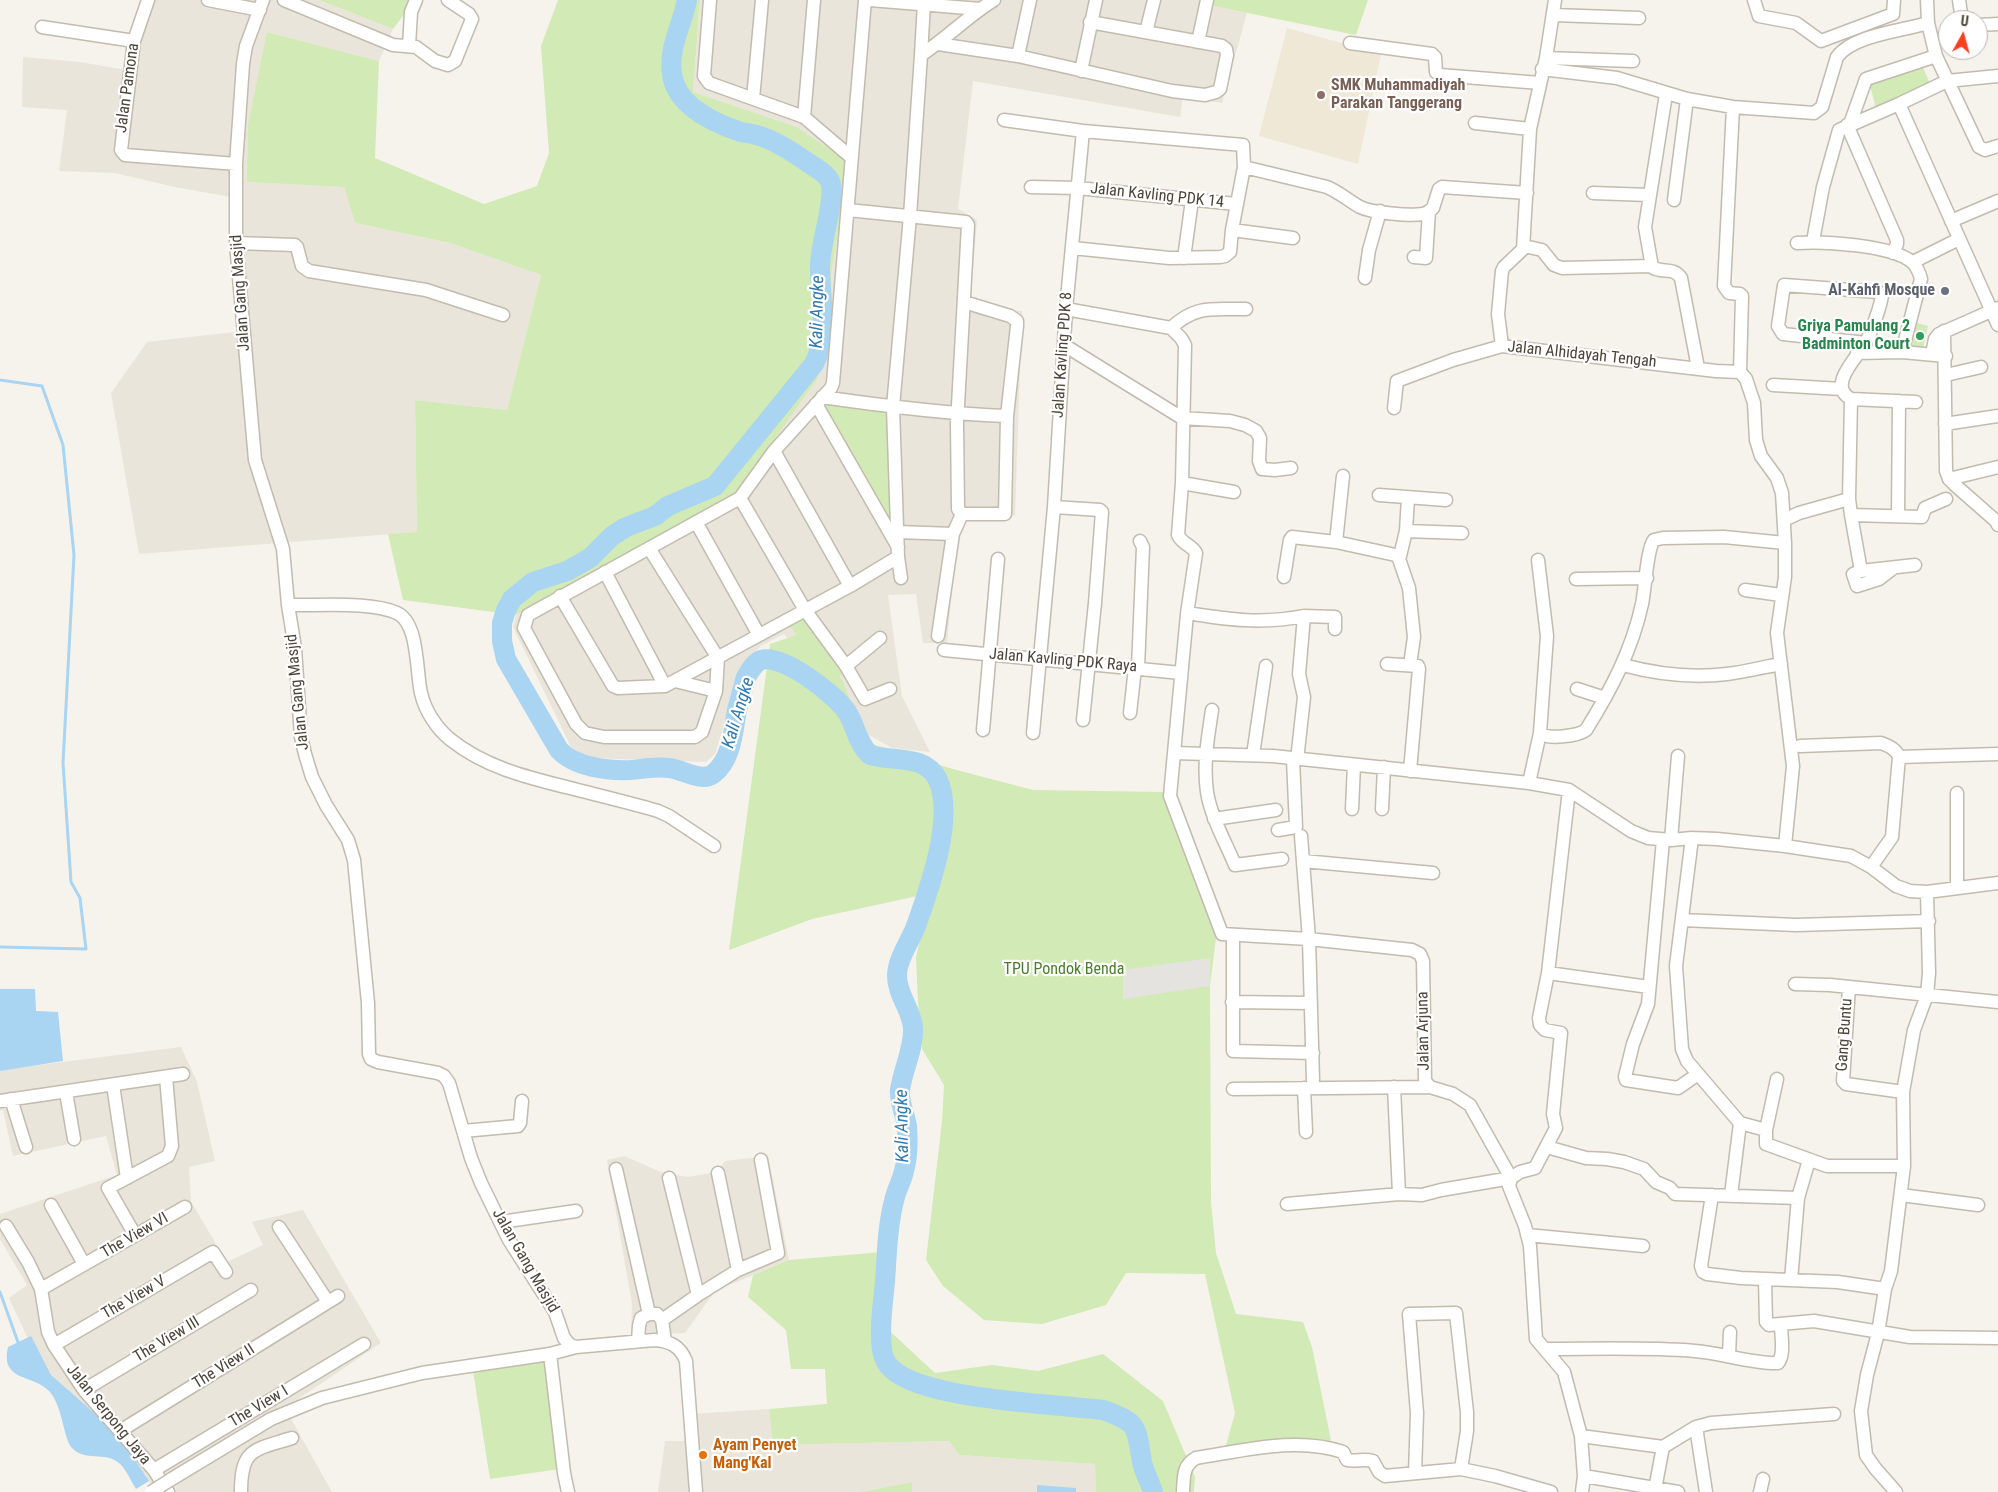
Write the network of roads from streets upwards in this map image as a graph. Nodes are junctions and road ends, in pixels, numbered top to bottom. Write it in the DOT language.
graph roads {
  1 [pos="148,0"];
  2 [pos="208,0"];
  3 [pos="284,0"];
  4 [pos="416,0"];
  5 [pos="448,0"];
  6 [pos="710,0"];
  7 [pos="762,0"];
  8 [pos="814,0"];
  9 [pos="865,0"];
  10 [pos="870,0"];
  11 [pos="994,0"];
  12 [pos="1030,0"];
  13 [pos="1096,0"];
  14 [pos="1154,0"];
  15 [pos="1207,0"];
  16 [pos="1555,0"];
  17 [pos="1754,0"];
  18 [pos="1894,0"];
  19 [pos="1927,0"];
  20 [pos="924,4"];
  21 [pos="261,5"];
  22 [pos="980,9"];
  23 [pos="1553,16"];
  24 [pos="1639,18"];
  25 [pos="1090,22"];
  26 [pos="1928,23"];
  27 [pos="42,27"];
  28 [pos="1146,32"];
  29 [pos="134,41"];
  30 [pos="1198,42"];
  31 [pos="1350,43"];
  32 [pos="938,44"];
  33 [pos="409,46"];
  34 [pos="921,54"];
  35 [pos="1018,56"];
  36 [pos="1936,56"];
  37 [pos="1633,61"];
  38 [pos="1544,64"];
  39 [pos="1081,71"];
  40 [pos="1998,76"];
  41 [pos="1947,81"];
  42 [pos="1540,83"];
  43 [pos="1666,94"];
  44 [pos="753,99"];
  45 [pos="1687,100"];
  46 [pos="1899,104"];
  47 [pos="1733,107"];
  48 [pos="804,116"];
  49 [pos="1004,120"];
  50 [pos="1475,123"];
  51 [pos="1848,125"];
  52 [pos="1530,129"];
  53 [pos="1083,131"];
  54 [pos="1998,146"];
  55 [pos="852,158"];
  56 [pos="236,164"];
  57 [pos="1244,167"];
  58 [pos="1031,187"];
  59 [pos="1078,188"];
  60 [pos="1527,193"];
  61 [pos="1593,193"];
  62 [pos="1649,196"];
  63 [pos="1192,200"];
  64 [pos="1674,200"];
  65 [pos="1998,200"];
  66 [pos="1236,204"];
  67 [pos="848,210"];
  68 [pos="1380,211"];
  69 [pos="1429,211"];
  70 [pos="910,216"];
  71 [pos="1951,221"];
  72 [pos="1232,230"];
  73 [pos="1293,238"];
  74 [pos="1959,239"];
  75 [pos="1813,242"];
  76 [pos="236,243"];
  77 [pos="1797,243"];
  78 [pos="1524,246"];
  79 [pos="1073,248"];
  80 [pos="1893,253"];
  81 [pos="1414,257"];
  82 [pos="1184,258"];
  83 [pos="1913,262"];
  84 [pos="1652,266"];
  85 [pos="428,277"];
  86 [pos="1365,278"];
  87 [pos="426,290"];
  88 [pos="964,302"];
  89 [pos="1995,309"];
  90 [pos="1066,310"];
  91 [pos="1246,310"];
  92 [pos="503,315"];
  93 [pos="1998,325"];
  94 [pos="1172,328"];
  95 [pos="1944,331"];
  96 [pos="1866,343"];
  97 [pos="1064,345"];
  98 [pos="1502,346"];
  99 [pos="1902,352"];
  100 [pos="1857,353"];
  101 [pos="1932,354"];
  102 [pos="1946,356"];
  103 [pos="1981,367"];
  104 [pos="1698,368"];
  105 [pos="1740,372"];
  106 [pos="1946,375"];
  107 [pos="1773,385"];
  108 [pos="1847,394"];
  109 [pos="819,400"];
  110 [pos="1899,402"];
  111 [pos="1916,402"];
  112 [pos="893,407"];
  113 [pos="1394,408"];
  114 [pos="957,414"];
  115 [pos="1007,416"];
  116 [pos="1998,416"];
  117 [pos="1182,418"];
  118 [pos="1946,424"];
  119 [pos="774,451"];
  120 [pos="1998,467"];
  121 [pos="1291,468"];
  122 [pos="1343,476"];
  123 [pos="1949,478"];
  124 [pos="1182,483"];
  125 [pos="1234,492"];
  126 [pos="1379,495"];
  127 [pos="740,498"];
  128 [pos="1408,498"];
  129 [pos="1849,499"];
  130 [pos="1946,499"];
  131 [pos="1446,500"];
  132 [pos="1054,507"];
  133 [pos="962,514"];
  134 [pos="1851,515"];
  135 [pos="1898,516"];
  136 [pos="1784,520"];
  137 [pos="696,522"];
  138 [pos="1997,522"];
  139 [pos="1406,531"];
  140 [pos="898,532"];
  141 [pos="1462,533"];
  142 [pos="953,534"];
  143 [pos="1140,540"];
  144 [pos="1336,542"];
  145 [pos="1785,543"];
  146 [pos="649,548"];
  147 [pos="898,552"];
  148 [pos="1398,556"];
  149 [pos="998,559"];
  150 [pos="1538,560"];
  151 [pos="1915,565"];
  152 [pos="605,572"];
  153 [pos="1284,577"];
  154 [pos="901,578"];
  155 [pos="1647,578"];
  156 [pos="1576,579"];
  157 [pos="850,586"];
  158 [pos="1745,590"];
  159 [pos="1781,595"];
  160 [pos="560,596"];
  161 [pos="288,606"];
  162 [pos="805,610"];
  163 [pos="1188,613"];
  164 [pos="1304,616"];
  165 [pos="1335,629"];
  166 [pos="759,636"];
  167 [pos="938,636"];
  168 [pos="880,638"];
  169 [pos="944,650"];
  170 [pos="990,655"];
  171 [pos="718,658"];
  172 [pos="1038,658"];
  173 [pos="1088,664"];
  174 [pos="1387,664"];
  175 [pos="1410,664"];
  176 [pos="1781,664"];
  177 [pos="1623,665"];
  178 [pos="846,666"];
  179 [pos="1266,666"];
  180 [pos="1136,668"];
  181 [pos="1181,672"];
  182 [pos="670,683"];
  183 [pos="890,689"];
  184 [pos="1577,689"];
  185 [pos="716,691"];
  186 [pos="1605,698"];
  187 [pos="1212,710"];
  188 [pos="1130,713"];
  189 [pos="1083,720"];
  190 [pos="983,730"];
  191 [pos="1033,733"];
  192 [pos="1540,733"];
  193 [pos="1800,746"];
  194 [pos="1174,753"];
  195 [pos="1206,753"];
  196 [pos="1998,754"];
  197 [pos="1253,755"];
  198 [pos="1678,756"];
  199 [pos="1899,757"];
  200 [pos="1295,759"];
  201 [pos="1354,764"];
  202 [pos="1384,768"];
  203 [pos="1410,771"];
  204 [pos="1529,783"];
  205 [pos="1569,790"];
  206 [pos="1957,793"];
  207 [pos="1382,809"];
  208 [pos="1276,810"];
  209 [pos="1352,810"];
  210 [pos="1214,818"];
  211 [pos="1278,830"];
  212 [pos="1301,836"];
  213 [pos="1692,838"];
  214 [pos="1667,840"];
  215 [pos="714,846"];
  216 [pos="1785,846"];
  217 [pos="1282,860"];
  218 [pos="1303,861"];
  219 [pos="1871,867"];
  220 [pos="1433,873"];
  221 [pos="1998,882"];
  222 [pos="1957,887"];
  223 [pos="1927,892"];
  224 [pos="1682,920"];
  225 [pos="1929,921"];
  226 [pos="1228,935"];
  227 [pos="1309,939"];
  228 [pos="1548,973"];
  229 [pos="1794,984"];
  230 [pos="1649,987"];
  231 [pos="1849,987"];
  232 [pos="1927,995"];
  233 [pos="1232,1002"];
  234 [pos="1998,1002"];
  235 [pos="1311,1003"];
  236 [pos="1313,1053"];
  237 [pos="183,1074"];
  238 [pos="1698,1074"];
  239 [pos="166,1077"];
  240 [pos="1777,1079"];
  241 [pos="1308,1084"];
  242 [pos="113,1085"];
  243 [pos="1394,1087"];
  244 [pos="1430,1088"];
  245 [pos="1233,1089"];
  246 [pos="66,1092"];
  247 [pos="1903,1092"];
  248 [pos="6,1100"];
  249 [pos="522,1101"];
  250 [pos="1740,1123"];
  251 [pos="1766,1130"];
  252 [pos="463,1131"];
  253 [pos="1306,1132"];
  254 [pos="74,1139"];
  255 [pos="26,1147"];
  256 [pos="1547,1147"];
  257 [pos="761,1160"];
  258 [pos="1809,1160"];
  259 [pos="1904,1166"];
  260 [pos="616,1169"];
  261 [pos="718,1173"];
  262 [pos="127,1178"];
  263 [pos="669,1178"];
  264 [pos="1511,1178"];
  265 [pos="1400,1194"];
  266 [pos="1712,1195"];
  267 [pos="1732,1195"];
  268 [pos="1901,1195"];
  269 [pos="1798,1198"];
  270 [pos="1287,1204"];
  271 [pos="51,1205"];
  272 [pos="1978,1205"];
  273 [pos="185,1206"];
  274 [pos="576,1211"];
  275 [pos="501,1222"];
  276 [pos="6,1226"];
  277 [pos="279,1227"];
  278 [pos="1527,1235"];
  279 [pos="136,1236"];
  280 [pos="1643,1246"];
  281 [pos="84,1264"];
  282 [pos="738,1270"];
  283 [pos="226,1272"];
  284 [pos="1765,1279"];
  285 [pos="1791,1280"];
  286 [pos="41,1289"];
  287 [pos="1885,1289"];
  288 [pos="250,1290"];
  289 [pos="698,1296"];
  290 [pos="649,1314"];
  291 [pos="662,1320"];
  292 [pos="1781,1325"];
  293 [pos="1730,1332"];
  294 [pos="1878,1333"];
  295 [pos="1998,1338"];
  296 [pos="638,1341"];
  297 [pos="665,1341"];
  298 [pos="364,1344"];
  299 [pos="54,1345"];
  300 [pos="576,1347"];
  301 [pos="1546,1349"];
  302 [pos="550,1354"];
  303 [pos="1729,1355"];
  304 [pos="84,1390"];
  305 [pos="1834,1414"];
  306 [pos="1696,1427"];
  307 [pos="120,1431"];
  308 [pos="1581,1436"];
  309 [pos="292,1438"];
  310 [pos="1664,1447"];
  311 [pos="1462,1469"];
  312 [pos="154,1470"];
  313 [pos="1416,1473"];
  314 [pos="1584,1476"];
  315 [pos="1763,1479"];
  316 [pos="169,1486"];
  317 [pos="1655,1489"];
  318 [pos="151,1492"];
  319 [pos="241,1492"];
  320 [pos="568,1492"];
  321 [pos="696,1492"];
  322 [pos="1183,1492"];
  323 [pos="1550,1492"];
  324 [pos="1582,1492"];
  325 [pos="1678,1492"];
  326 [pos="1706,1492"];
  327 [pos="1760,1492"];
  328 [pos="1896,1492"];
  1 -- 29 [label="street, Jalan Pamona"];
  2 -- 21 [label="street"];
  3 -- 33 [label="street"];
  4 -- 33 [label="street"];
  5 -- 33 [label="street"];
  6 -- 44 [label="street"];
  7 -- 44 [label="street"];
  8 -- 48 [label="street"];
  9 -- 55 [label="street"];
  10 -- 20 [label="street"];
  11 -- 22 [label="street"];
  12 -- 35 [label="street"];
  13 -- 25 [label="street"];
  14 -- 28 [label="street"];
  15 -- 30 [label="street"];
  16 -- 23 [label="street"];
  17 -- 18 [label="street"];
  19 -- 26 [label="street"];
  20 -- 22 [label="street"];
  20 -- 34 [label="street"];
  21 -- 56 [label="street, Jalan Gang Masjid"];
  22 -- 32 [label="street"];
  23 -- 24 [label="street"];
  23 -- 38 [label="street"];
  25 -- 28 [label="street"];
  25 -- 39 [label="street"];
  26 -- 36 [label="street"];
  26 -- 47 [label="street"];
  27 -- 29 [label="street"];
  28 -- 30 [label="street"];
  29 -- 56 [label="street, Jalan Pamona"];
  30 -- 39 [label="street"];
  31 -- 42 [label="street"];
  32 -- 34 [label="street"];
  32 -- 35 [label="street"];
  34 -- 70 [label="street"];
  35 -- 39 [label="street"];
  36 -- 41 [label="street"];
  36 -- 51 [label="street"];
  37 -- 38 [label="street"];
  38 -- 42 [label="street"];
  38 -- 43 [label="street"];
  40 -- 41 [label="street"];
  41 -- 46 [label="street"];
  41 -- 54 [label="street"];
  42 -- 52 [label="street"];
  43 -- 45 [label="street"];
  43 -- 62 [label="street"];
  44 -- 48 [label="street"];
  45 -- 47 [label="street"];
  45 -- 64 [label="street"];
  46 -- 51 [label="street"];
  46 -- 71 [label="street"];
  47 -- 105 [label="street"];
  48 -- 55 [label="street"];
  49 -- 53 [label="street"];
  50 -- 52 [label="street"];
  51 -- 75 [label="street"];
  51 -- 80 [label="street"];
  52 -- 60 [label="street"];
  53 -- 57 [label="street"];
  53 -- 59 [label="street, Jalan Kavling PDK 8"];
  55 -- 67 [label="street"];
  56 -- 76 [label="street, Jalan Gang Masjid"];
  57 -- 66 [label="street"];
  57 -- 68 [label="street"];
  58 -- 59 [label="street, Jalan Kavling PDK 14"];
  59 -- 63 [label="street, Jalan Kavling PDK 14"];
  59 -- 79 [label="street, Jalan Kavling PDK 8"];
  60 -- 69 [label="street"];
  60 -- 78 [label="street"];
  61 -- 62 [label="street"];
  62 -- 84 [label="street"];
  63 -- 66 [label="street, Jalan Kavling PDK 14"];
  63 -- 82 [label="street"];
  65 -- 71 [label="street"];
  66 -- 72 [label="street"];
  67 -- 70 [label="street"];
  67 -- 109 [label="street"];
  68 -- 69 [label="street"];
  68 -- 86 [label="street"];
  69 -- 81 [label="street"];
  70 -- 88 [label="street"];
  70 -- 112 [label="street"];
  71 -- 74 [label="street"];
  72 -- 73 [label="street"];
  72 -- 82 [label="street"];
  74 -- 83 [label="street"];
  74 -- 89 [label="street"];
  75 -- 77 [label="street"];
  75 -- 80 [label="street"];
  76 -- 87 [label="street"];
  76 -- 161 [label="street, Jalan Gang Masjid"];
  78 -- 84 [label="street"];
  78 -- 98 [label="street"];
  79 -- 82 [label="street"];
  79 -- 90 [label="street, Jalan Kavling PDK 8"];
  80 -- 83 [label="street"];
  83 -- 99 [label="street"];
  84 -- 104 [label="street"];
  85 -- 87 [label="street"];
  87 -- 92 [label="street"];
  88 -- 114 [label="street"];
  88 -- 115 [label="street"];
  89 -- 93 [label="street"];
  89 -- 95 [label="street"];
  90 -- 94 [label="street"];
  90 -- 97 [label="street, Jalan Kavling PDK 8"];
  91 -- 94 [label="street"];
  94 -- 117 [label="street"];
  95 -- 101 [label="street"];
  95 -- 102 [label="street"];
  96 -- 96 [label="street"];
  96 -- 100 [label="street"];
  97 -- 117 [label="street"];
  97 -- 132 [label="street, Jalan Kavling PDK 8"];
  98 -- 104 [label="street, Jalan Alhidayah Tengah"];
  98 -- 113 [label="street, Jalan Alhidayah Tengah"];
  99 -- 100 [label="street"];
  99 -- 101 [label="street"];
  100 -- 108 [label="street"];
  101 -- 102 [label="street"];
  102 -- 106 [label="street"];
  103 -- 106 [label="street"];
  104 -- 105 [label="street, Jalan Alhidayah Tengah"];
  105 -- 136 [label="street"];
  106 -- 118 [label="street"];
  107 -- 108 [label="street"];
  108 -- 110 [label="street"];
  108 -- 129 [label="street"];
  109 -- 112 [label="street"];
  109 -- 119 [label="street"];
  109 -- 147 [label="street"];
  110 -- 111 [label="street"];
  110 -- 135 [label="street"];
  112 -- 114 [label="street"];
  112 -- 140 [label="street"];
  114 -- 115 [label="street"];
  114 -- 133 [label="street"];
  115 -- 133 [label="street"];
  116 -- 118 [label="street"];
  117 -- 121 [label="street"];
  117 -- 124 [label="street"];
  118 -- 123 [label="street"];
  119 -- 127 [label="street"];
  119 -- 157 [label="street"];
  120 -- 123 [label="street"];
  122 -- 144 [label="street"];
  123 -- 138 [label="street"];
  124 -- 125 [label="street"];
  124 -- 163 [label="street"];
  126 -- 128 [label="street"];
  127 -- 137 [label="street"];
  127 -- 162 [label="street"];
  128 -- 131 [label="street"];
  128 -- 139 [label="street"];
  129 -- 134 [label="street"];
  129 -- 136 [label="street"];
  130 -- 135 [label="street"];
  132 -- 172 [label="street, Jalan Kavling PDK 8"];
  132 -- 173 [label="street"];
  133 -- 142 [label="street"];
  134 -- 135 [label="street"];
  134 -- 151 [label="street"];
  136 -- 145 [label="street"];
  137 -- 146 [label="street"];
  137 -- 166 [label="street"];
  139 -- 141 [label="street"];
  139 -- 148 [label="street"];
  140 -- 142 [label="street"];
  140 -- 147 [label="street"];
  142 -- 167 [label="street"];
  143 -- 180 [label="street"];
  144 -- 148 [label="street"];
  144 -- 153 [label="street"];
  145 -- 155 [label="street"];
  145 -- 159 [label="street"];
  146 -- 152 [label="street"];
  146 -- 171 [label="street"];
  147 -- 154 [label="street"];
  147 -- 157 [label="street"];
  148 -- 175 [label="street"];
  149 -- 170 [label="street"];
  150 -- 192 [label="street"];
  152 -- 160 [label="street"];
  152 -- 182 [label="street"];
  155 -- 156 [label="street"];
  155 -- 177 [label="street"];
  157 -- 162 [label="street"];
  158 -- 159 [label="street"];
  159 -- 176 [label="street"];
  160 -- 182 [label="street"];
  160 -- 185 [label="street"];
  161 -- 215 [label="street"];
  161 -- 252 [label="street, Jalan Gang Masjid"];
  162 -- 166 [label="street"];
  162 -- 178 [label="street"];
  163 -- 164 [label="street"];
  163 -- 181 [label="street"];
  164 -- 165 [label="street"];
  164 -- 200 [label="street"];
  166 -- 171 [label="street"];
  168 -- 178 [label="street"];
  169 -- 170 [label="street, Jalan Kavling PDK Raya"];
  170 -- 172 [label="street, Jalan Kavling PDK Raya"];
  170 -- 190 [label="street"];
  171 -- 182 [label="street"];
  171 -- 185 [label="street"];
  172 -- 173 [label="street, Jalan Kavling PDK Raya"];
  172 -- 191 [label="street, Jalan Kavling PDK 8"];
  173 -- 180 [label="street, Jalan Kavling PDK Raya"];
  173 -- 189 [label="street"];
  174 -- 175 [label="street"];
  175 -- 203 [label="street"];
  176 -- 177 [label="street"];
  176 -- 216 [label="street"];
  177 -- 186 [label="street"];
  178 -- 183 [label="street"];
  179 -- 197 [label="street"];
  180 -- 181 [label="street, Jalan Kavling PDK Raya"];
  180 -- 188 [label="street"];
  181 -- 194 [label="street"];
  182 -- 185 [label="street"];
  184 -- 186 [label="street"];
  186 -- 192 [label="street"];
  187 -- 195 [label="street"];
  192 -- 204 [label="street"];
  193 -- 199 [label="street"];
  194 -- 195 [label="street"];
  194 -- 226 [label="street"];
  195 -- 197 [label="street"];
  195 -- 210 [label="street"];
  196 -- 199 [label="street"];
  197 -- 200 [label="street"];
  198 -- 214 [label="street"];
  199 -- 219 [label="street"];
  200 -- 201 [label="street"];
  200 -- 211 [label="street"];
  201 -- 202 [label="street"];
  201 -- 209 [label="street"];
  202 -- 203 [label="street"];
  202 -- 207 [label="street"];
  203 -- 204 [label="street"];
  204 -- 205 [label="street"];
  205 -- 214 [label="street"];
  205 -- 228 [label="street"];
  206 -- 222 [label="street"];
  208 -- 210 [label="street"];
  210 -- 217 [label="street"];
  212 -- 218 [label="street"];
  213 -- 214 [label="street"];
  213 -- 216 [label="street"];
  213 -- 224 [label="street"];
  214 -- 230 [label="street"];
  216 -- 219 [label="street"];
  218 -- 220 [label="street"];
  218 -- 227 [label="street"];
  219 -- 223 [label="street"];
  221 -- 222 [label="street"];
  222 -- 223 [label="street"];
  223 -- 225 [label="street"];
  224 -- 225 [label="street"];
  224 -- 238 [label="street"];
  225 -- 232 [label="street"];
  226 -- 227 [label="street, Jalan Arjuna"];
  226 -- 233 [label="street"];
  227 -- 235 [label="street"];
  227 -- 244 [label="street, Jalan Arjuna"];
  228 -- 230 [label="street"];
  228 -- 256 [label="street"];
  229 -- 231 [label="street, Gang Buntu"];
  230 -- 238 [label="street"];
  231 -- 232 [label="street, Gang Buntu"];
  231 -- 247 [label="street, Gang Buntu"];
  232 -- 234 [label="street, Gang Buntu"];
  232 -- 247 [label="street"];
  233 -- 235 [label="street"];
  233 -- 236 [label="street"];
  235 -- 236 [label="street"];
  236 -- 241 [label="street"];
  237 -- 239 [label="street"];
  238 -- 250 [label="street"];
  239 -- 242 [label="street"];
  239 -- 262 [label="street"];
  240 -- 251 [label="street"];
  241 -- 243 [label="street"];
  241 -- 245 [label="street"];
  241 -- 253 [label="street"];
  242 -- 246 [label="street"];
  242 -- 262 [label="street"];
  243 -- 244 [label="street"];
  243 -- 265 [label="street"];
  244 -- 264 [label="street, Jalan Arjuna"];
  246 -- 248 [label="street"];
  246 -- 254 [label="street"];
  247 -- 259 [label="street"];
  248 -- 255 [label="street"];
  249 -- 252 [label="street"];
  250 -- 251 [label="street"];
  250 -- 267 [label="street"];
  251 -- 258 [label="street"];
  252 -- 275 [label="street, Jalan Gang Masjid"];
  256 -- 264 [label="street"];
  256 -- 266 [label="street"];
  257 -- 282 [label="street"];
  258 -- 259 [label="street"];
  258 -- 269 [label="street"];
  259 -- 268 [label="street"];
  260 -- 290 [label="street"];
  261 -- 282 [label="street"];
  262 -- 279 [label="street"];
  263 -- 289 [label="street"];
  264 -- 265 [label="street"];
  264 -- 278 [label="street, Jalan Arjuna"];
  265 -- 270 [label="street"];
  266 -- 267 [label="street"];
  266 -- 284 [label="street"];
  267 -- 269 [label="street"];
  268 -- 272 [label="street"];
  268 -- 287 [label="street"];
  269 -- 285 [label="street"];
  271 -- 281 [label="street, The View VI"];
  273 -- 279 [label="street, The View VI"];
  274 -- 275 [label="street"];
  275 -- 300 [label="street, Jalan Gang Masjid"];
  276 -- 286 [label="street, Jalan Serpong Jaya"];
  277 -- 307 [label="street, The View II"];
  278 -- 280 [label="street"];
  278 -- 301 [label="street, Jalan Arjuna"];
  279 -- 281 [label="street, The View VI"];
  281 -- 286 [label="street, The View VI"];
  282 -- 289 [label="street"];
  283 -- 299 [label="street, The View V"];
  284 -- 285 [label="street"];
  284 -- 292 [label="street"];
  285 -- 287 [label="street"];
  286 -- 299 [label="street, Jalan Serpong Jaya"];
  287 -- 294 [label="street"];
  288 -- 304 [label="street, The View III"];
  289 -- 291 [label="street"];
  290 -- 291 [label="street"];
  290 -- 296 [label="street"];
  291 -- 297 [label="street"];
  292 -- 294 [label="street"];
  292 -- 303 [label="street"];
  293 -- 303 [label="street"];
  294 -- 295 [label="street"];
  294 -- 328 [label="street"];
  296 -- 297 [label="street"];
  296 -- 300 [label="street"];
  297 -- 321 [label="street"];
  298 -- 312 [label="street, The View I"];
  299 -- 304 [label="street, Jalan Serpong Jaya"];
  300 -- 302 [label="street"];
  301 -- 303 [label="street"];
  301 -- 308 [label="street, Jalan Arjuna"];
  302 -- 316 [label="street"];
  302 -- 320 [label="street"];
  304 -- 307 [label="street, Jalan Serpong Jaya"];
  305 -- 306 [label="street"];
  306 -- 310 [label="street"];
  306 -- 326 [label="street"];
  307 -- 312 [label="street, Jalan Serpong Jaya"];
  308 -- 310 [label="street"];
  308 -- 314 [label="street, Jalan Arjuna"];
  309 -- 319 [label="street"];
  310 -- 317 [label="street"];
  311 -- 313 [label="street"];
  311 -- 313 [label="street"];
  311 -- 323 [label="street"];
  312 -- 316 [label="street, Jalan Serpong Jaya"];
  313 -- 322 [label="street"];
  314 -- 317 [label="street"];
  314 -- 324 [label="street, Jalan Arjuna"];
  315 -- 327 [label="street"];
  316 -- 318 [label="street, bridge"];
  317 -- 325 [label="street"];
}
